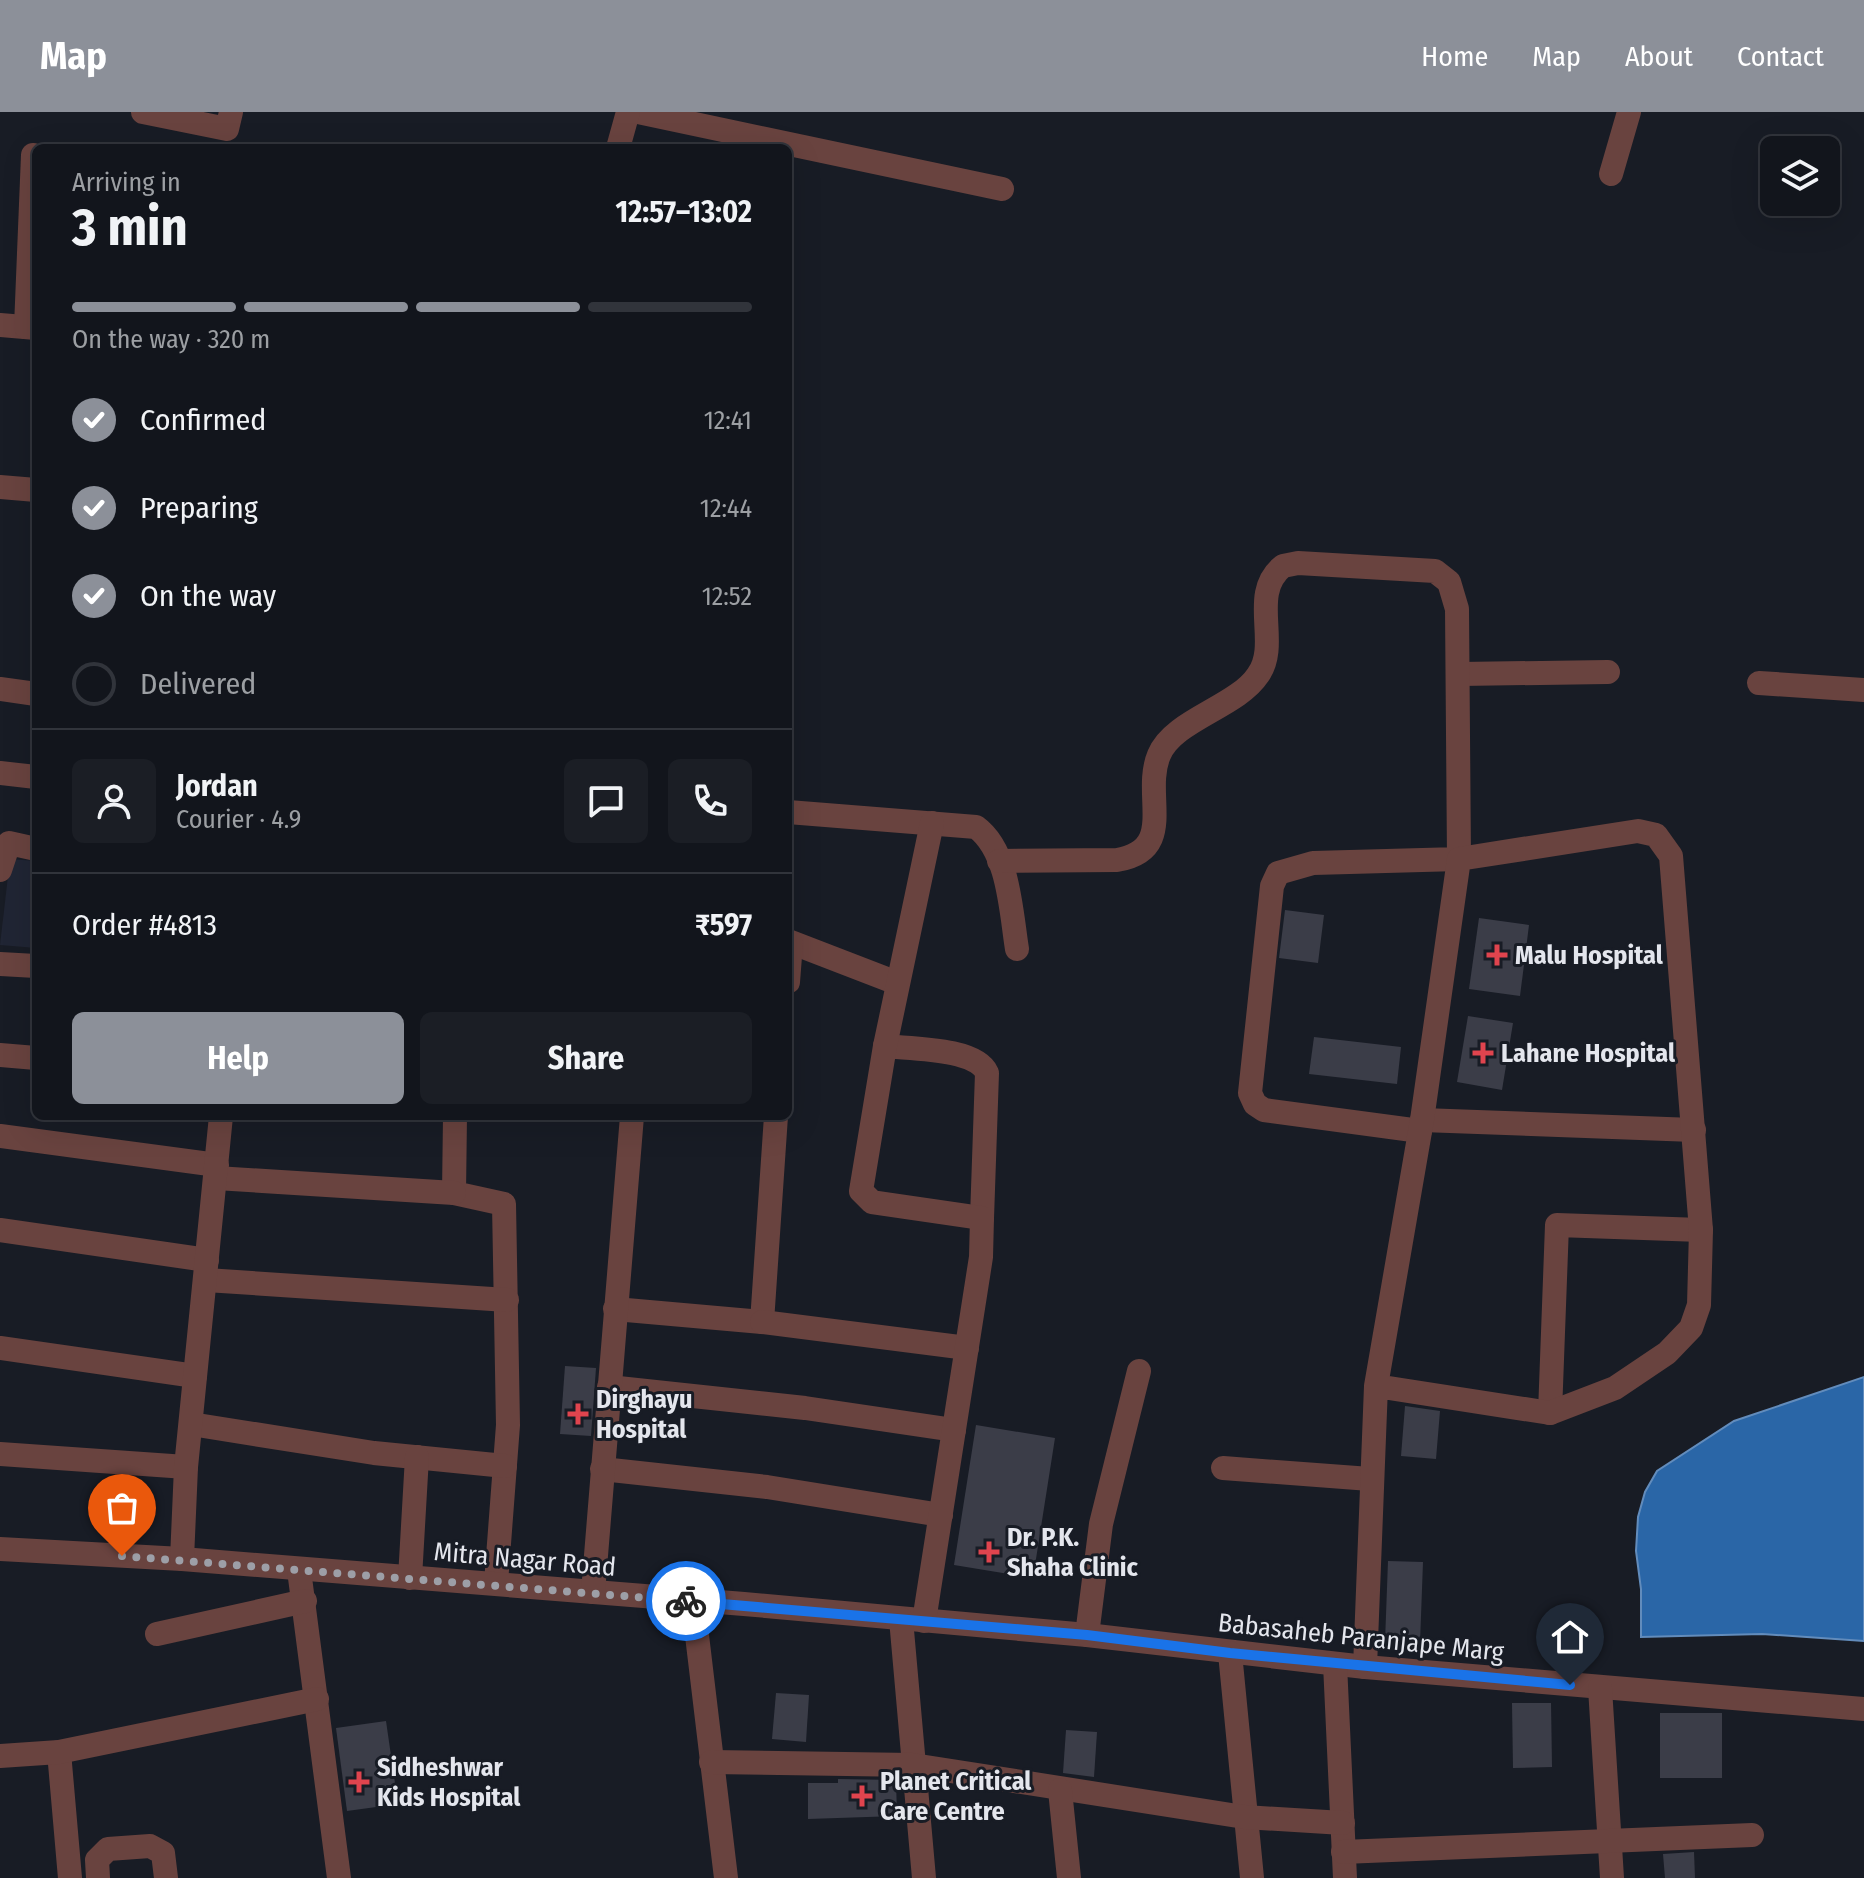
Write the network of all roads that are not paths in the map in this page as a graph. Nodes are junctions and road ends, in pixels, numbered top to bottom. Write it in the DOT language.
graph roads {
  1 [pos="143,112"];
  2 [pos="231,112"];
  3 [pos="628,112"];
  4 [pos="638,112"];
  5 [pos="1629,112"];
  6 [pos="619,144"];
  7 [pos="789,144"];
  8 [pos="792,145"];
  9 [pos="1611,174"];
  10 [pos="1002,189"];
  11 [pos="32,242"];
  12 [pos="0,325"];
  13 [pos="31,328"];
  14 [pos="0,487"];
  15 [pos="32,490"];
  16 [pos="1608,672"];
  17 [pos="1460,674"];
  18 [pos="1759,683"];
  19 [pos="0,689"];
  20 [pos="1864,690"];
  21 [pos="32,693"];
  22 [pos="0,773"];
  23 [pos="32,777"];
  24 [pos="792,812"];
  25 [pos="932,823"];
  26 [pos="5,841"];
  27 [pos="32,848"];
  28 [pos="1459,859"];
  29 [pos="999,861"];
  30 [pos="0,870"];
  31 [pos="792,943"];
  32 [pos="1017,949"];
  33 [pos="0,964"];
  34 [pos="32,966"];
  35 [pos="897,983"];
  36 [pos="885,1046"];
  37 [pos="0,1055"];
  38 [pos="32,1058"];
  39 [pos="221,1120"];
  40 [pos="455,1120"];
  41 [pos="632,1120"];
  42 [pos="776,1120"];
  43 [pos="1421,1126"];
  44 [pos="1694,1130"];
  45 [pos="0,1136"];
  46 [pos="216,1171"];
  47 [pos="454,1193"];
  48 [pos="982,1218"];
  49 [pos="0,1230"];
  50 [pos="1701,1230"];
  51 [pos="206,1270"];
  52 [pos="507,1300"];
  53 [pos="615,1309"];
  54 [pos="762,1322"];
  55 [pos="0,1348"];
  56 [pos="967,1348"];
  57 [pos="1139,1371"];
  58 [pos="195,1376"];
  59 [pos="1376,1386"];
  60 [pos="609,1387"];
  61 [pos="1550,1413"];
  62 [pos="191,1424"];
  63 [pos="954,1430"];
  64 [pos="0,1454"];
  65 [pos="417,1457"];
  66 [pos="505,1466"];
  67 [pos="186,1467"];
  68 [pos="1223,1468"];
  69 [pos="602,1469"];
  70 [pos="1370,1479"];
  71 [pos="941,1515"];
  72 [pos="0,1549"];
  73 [pos="182,1559"];
  74 [pos="299,1570"];
  75 [pos="410,1578"];
  76 [pos="496,1583"];
  77 [pos="593,1592"];
  78 [pos="305,1601"];
  79 [pos="693,1602"];
  80 [pos="912,1620"];
  81 [pos="1045,1632"];
  82 [pos="157,1634"];
  83 [pos="1087,1635"];
  84 [pos="1230,1653"];
  85 [pos="1335,1664"];
  86 [pos="1365,1667"];
  87 [pos="1600,1688"];
  88 [pos="317,1699"];
  89 [pos="1864,1709"];
  90 [pos="59,1752"];
  91 [pos="0,1756"];
  92 [pos="711,1762"];
  93 [pos="913,1765"];
  94 [pos="1060,1790"];
  95 [pos="1244,1817"];
  96 [pos="1343,1823"];
  97 [pos="1752,1835"];
  98 [pos="1609,1842"];
  99 [pos="1343,1852"];
  100 [pos="70,1878"];
  101 [pos="98,1878"];
  102 [pos="166,1878"];
  103 [pos="339,1878"];
  104 [pos="726,1878"];
  105 [pos="924,1878"];
  106 [pos="1069,1878"];
  107 [pos="1252,1878"];
  108 [pos="1345,1878"];
  109 [pos="1612,1878"];
  1 -- 2 [label="street"];
  3 -- 6 [label="street"];
  4 -- 7 [label="street"];
  5 -- 9 [label="street"];
  8 -- 10 [label="street"];
  11 -- 13 [label="street"];
  12 -- 13 [label="street"];
  14 -- 15 [label="street"];
  16 -- 17 [label="street"];
  17 -- 28 [label="street"];
  17 -- 29 [label="street"];
  18 -- 20 [label="street"];
  19 -- 21 [label="street"];
  22 -- 23 [label="street"];
  24 -- 25 [label="street"];
  25 -- 29 [label="street"];
  25 -- 35 [label="street"];
  26 -- 27 [label="street"];
  26 -- 30 [label="street"];
  28 -- 43 [label="street"];
  28 -- 43 [label="street"];
  28 -- 44 [label="street"];
  29 -- 32 [label="street"];
  31 -- 35 [label="street"];
  33 -- 34 [label="street"];
  35 -- 36 [label="street"];
  36 -- 48 [label="street"];
  36 -- 48 [label="street"];
  37 -- 38 [label="street"];
  39 -- 46 [label="street"];
  40 -- 47 [label="street"];
  41 -- 53 [label="street"];
  42 -- 54 [label="street"];
  43 -- 44 [label="street"];
  43 -- 59 [label="street"];
  44 -- 50 [label="street"];
  45 -- 46 [label="street"];
  46 -- 47 [label="street"];
  46 -- 51 [label="street"];
  47 -- 52 [label="street"];
  48 -- 56 [label="street"];
  49 -- 51 [label="street"];
  50 -- 61 [label="street"];
  50 -- 61 [label="street"];
  51 -- 52 [label="street"];
  51 -- 58 [label="street"];
  52 -- 66 [label="street"];
  53 -- 54 [label="street"];
  53 -- 60 [label="street"];
  54 -- 56 [label="street"];
  55 -- 58 [label="street"];
  56 -- 63 [label="street"];
  57 -- 83 [label="street"];
  58 -- 62 [label="street"];
  59 -- 61 [label="street"];
  59 -- 70 [label="street"];
  60 -- 63 [label="street"];
  60 -- 69 [label="street"];
  62 -- 65 [label="street"];
  62 -- 67 [label="street"];
  63 -- 71 [label="street"];
  64 -- 67 [label="street"];
  65 -- 66 [label="street"];
  65 -- 75 [label="street"];
  66 -- 76 [label="street"];
  67 -- 73 [label="street"];
  68 -- 70 [label="street"];
  69 -- 71 [label="street"];
  69 -- 77 [label="street"];
  70 -- 86 [label="street"];
  71 -- 80 [label="street"];
  72 -- 73 [label="street, Mitra Nagar Road"];
  73 -- 74 [label="street, Mitra Nagar Road"];
  74 -- 75 [label="street, Mitra Nagar Road"];
  74 -- 78 [label="street"];
  75 -- 76 [label="street, Mitra Nagar Road"];
  76 -- 77 [label="street, Mitra Nagar Road"];
  77 -- 79 [label="street, Mitra Nagar Road"];
  78 -- 82 [label="street"];
  78 -- 88 [label="street"];
  79 -- 80 [label="street, Mitra Nagar Road"];
  79 -- 92 [label="street"];
  80 -- 81 [label="street, Mitra Nagar Road"];
  80 -- 93 [label="street"];
  81 -- 83 [label="street, Babasaheb Paranjape Marg"];
  83 -- 84 [label="street, Babasaheb Paranjape Marg"];
  84 -- 85 [label="street, Babasaheb Paranjape Marg"];
  84 -- 95 [label="street"];
  85 -- 86 [label="street, Babasaheb Paranjape Marg"];
  85 -- 96 [label="street"];
  86 -- 87 [label="street, Babasaheb Paranjape Marg"];
  87 -- 89 [label="street, Babasaheb Paranjape Marg"];
  87 -- 98 [label="street"];
  88 -- 90 [label="street"];
  88 -- 103 [label="street"];
  90 -- 91 [label="street"];
  90 -- 100 [label="street"];
  92 -- 93 [label="street"];
  92 -- 104 [label="street"];
  93 -- 94 [label="street"];
  93 -- 105 [label="street"];
  94 -- 95 [label="street"];
  94 -- 106 [label="street"];
  95 -- 96 [label="street"];
  95 -- 107 [label="street"];
  96 -- 99 [label="street"];
  97 -- 98 [label="street"];
  98 -- 99 [label="street"];
  98 -- 109 [label="street"];
  99 -- 108 [label="street"];
  101 -- 102 [label="street"];
}
